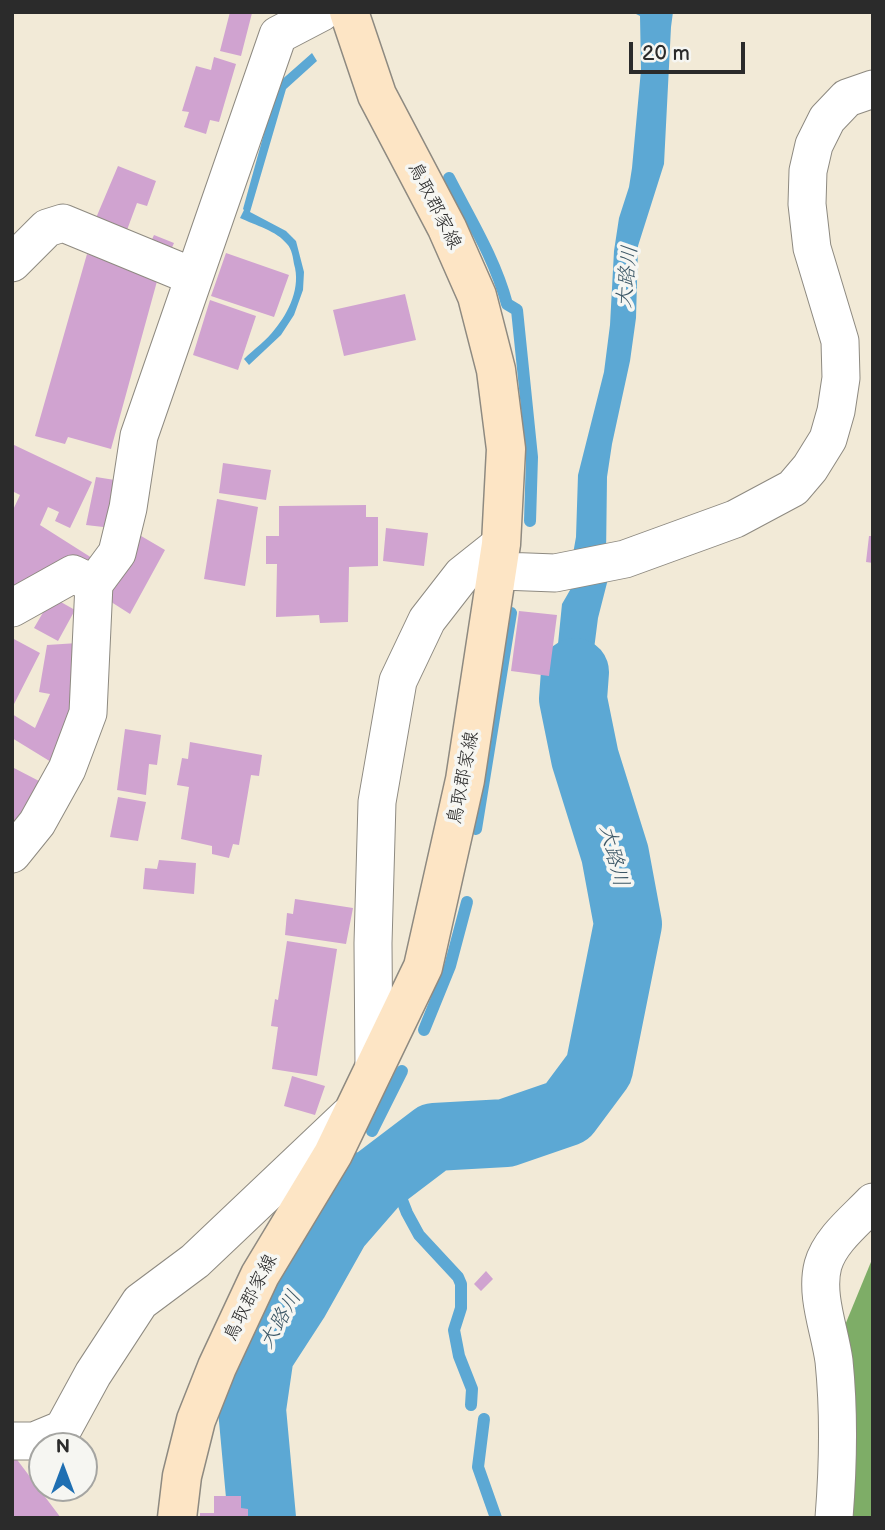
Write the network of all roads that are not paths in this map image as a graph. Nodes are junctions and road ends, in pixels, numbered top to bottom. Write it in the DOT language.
graph roads {
  1 [pos="322,12"];
  2 [pos="349,12"];
  3 [pos="873,89"];
  4 [pos="12,263"];
  5 [pos="194,277"];
  6 [pos="499,559"];
  7 [pos="94,584"];
  8 [pos="12,608"];
  9 [pos="12,854"];
  10 [pos="374,1069"];
  11 [pos="355,1110"];
  12 [pos="873,1202"];
  13 [pos="12,1441"];
  14 [pos="177,1518"];
  15 [pos="834,1518"];
  1 -- 5 [label="street"];
  2 -- 6 [label="main road, 鳥取郡家線"];
  3 -- 6 [label="street"];
  4 -- 5 [label="street"];
  5 -- 7 [label="street"];
  6 -- 10 [label="main road, 鳥取郡家線"];
  6 -- 10 [label="street"];
  7 -- 8 [label="street"];
  7 -- 9 [label="street"];
  10 -- 11 [label="main road, 鳥取郡家線"];
  11 -- 13 [label="street"];
  11 -- 14 [label="main road, 鳥取郡家線"];
  12 -- 15 [label="street"];
}
